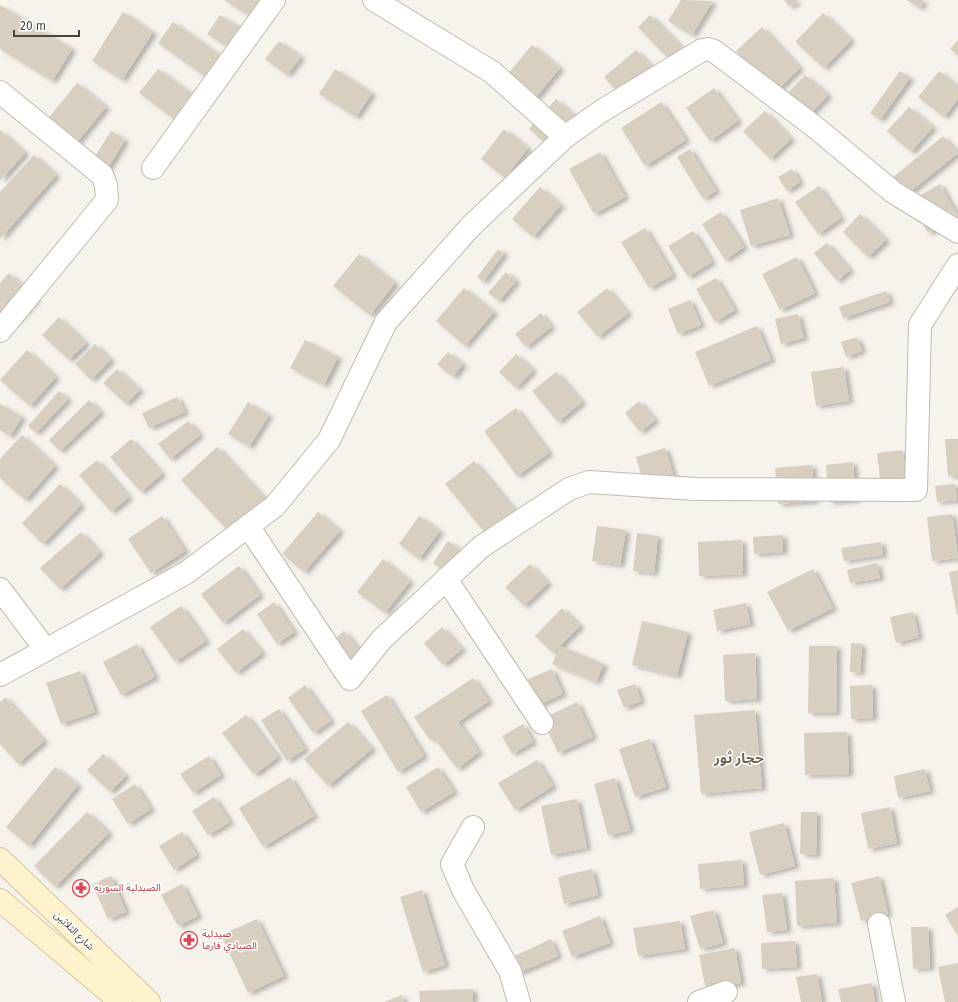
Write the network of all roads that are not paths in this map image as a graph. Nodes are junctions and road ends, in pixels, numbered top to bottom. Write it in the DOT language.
graph roads {
  1 [pos="274,0"];
  2 [pos="374,0"];
  3 [pos="0,92"];
  4 [pos="565,137"];
  5 [pos="153,168"];
  6 [pos="958,232"];
  7 [pos="958,265"];
  8 [pos="0,331"];
  9 [pos="248,526"];
  10 [pos="446,579"];
  11 [pos="0,589"];
  12 [pos="46,650"];
  13 [pos="0,675"];
  14 [pos="542,723"];
  15 [pos="473,827"];
  16 [pos="3,869"];
  17 [pos="0,900"];
  18 [pos="879,924"];
  19 [pos="726,992"];
  20 [pos="121,1002"];
  21 [pos="149,1002"];
  22 [pos="520,1002"];
  23 [pos="699,1002"];
  24 [pos="894,1002"];
  1 -- 5 [label="street"];
  2 -- 4 [label="street"];
  3 -- 8 [label="street"];
  4 -- 6 [label="street"];
  4 -- 9 [label="street"];
  7 -- 10 [label="street"];
  9 -- 10 [label="street"];
  9 -- 12 [label="street"];
  10 -- 14 [label="street"];
  11 -- 12 [label="street"];
  12 -- 13 [label="street"];
  15 -- 22 [label="street"];
  16 -- 21 [label="main road, شارع الثلاثين"];
  17 -- 20 [label="main road"];
  18 -- 24 [label="street"];
  19 -- 23 [label="street"];
}
